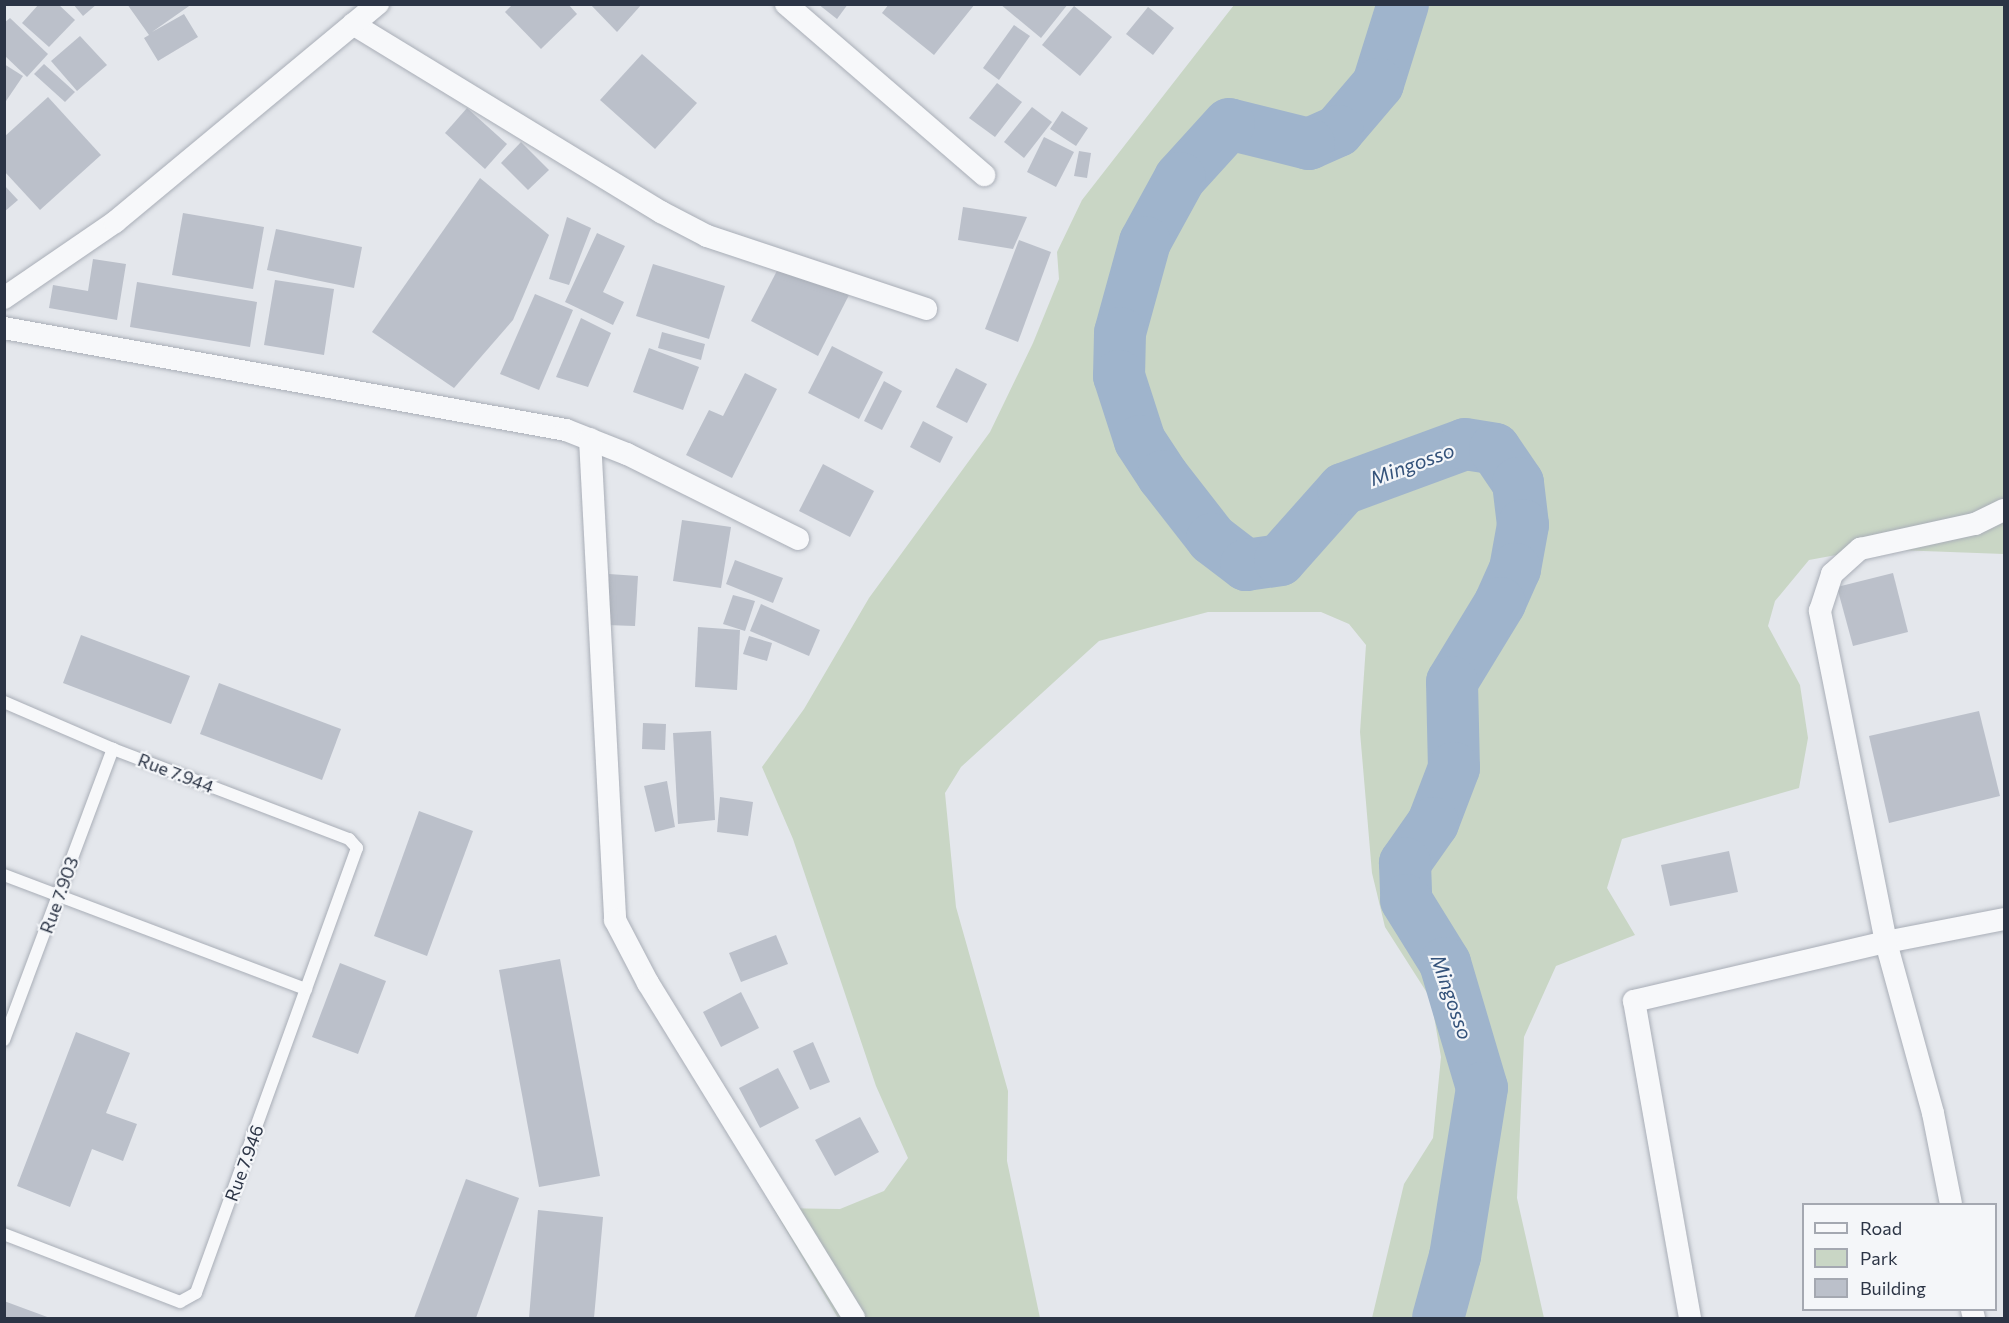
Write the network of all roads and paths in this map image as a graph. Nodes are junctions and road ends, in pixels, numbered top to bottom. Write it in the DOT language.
graph roads {
  1 [pos="378,4"];
  2 [pos="786,4"];
  3 [pos="353,24"];
  4 [pos="984,175"];
  5 [pos="4,298"];
  6 [pos="926,309"];
  7 [pos="4,328"];
  8 [pos="590,439"];
  9 [pos="2004,510"];
  10 [pos="798,539"];
  11 [pos="4,702"];
  12 [pos="113,749"];
  13 [pos="349,839"];
  14 [pos="4,875"];
  15 [pos="58,897"];
  16 [pos="2004,919"];
  17 [pos="1886,942"];
  18 [pos="306,989"];
  19 [pos="4,1040"];
  20 [pos="1951,1203"];
  21 [pos="4,1234"];
  22 [pos="854,1318"];
  23 [pos="1690,1318"];
  1 -- 3 [label="street"];
  2 -- 4 [label="street"];
  3 -- 5 [label="street"];
  3 -- 6 [label="street"];
  7 -- 8 [label="street"];
  8 -- 10 [label="street"];
  8 -- 22 [label="street"];
  9 -- 17 [label="street"];
  11 -- 12 [label="lane, Rue 7.944"];
  12 -- 13 [label="lane, Rue 7.944"];
  12 -- 15 [label="lane, Rue 7.903"];
  13 -- 18 [label="lane, Rue 7.946"];
  14 -- 15 [label="lane"];
  15 -- 18 [label="lane"];
  15 -- 19 [label="lane, Rue 7.903"];
  16 -- 17 [label="street"];
  17 -- 20 [label="street"];
  17 -- 23 [label="street"];
  18 -- 21 [label="lane, Rue 7.946"];
}
